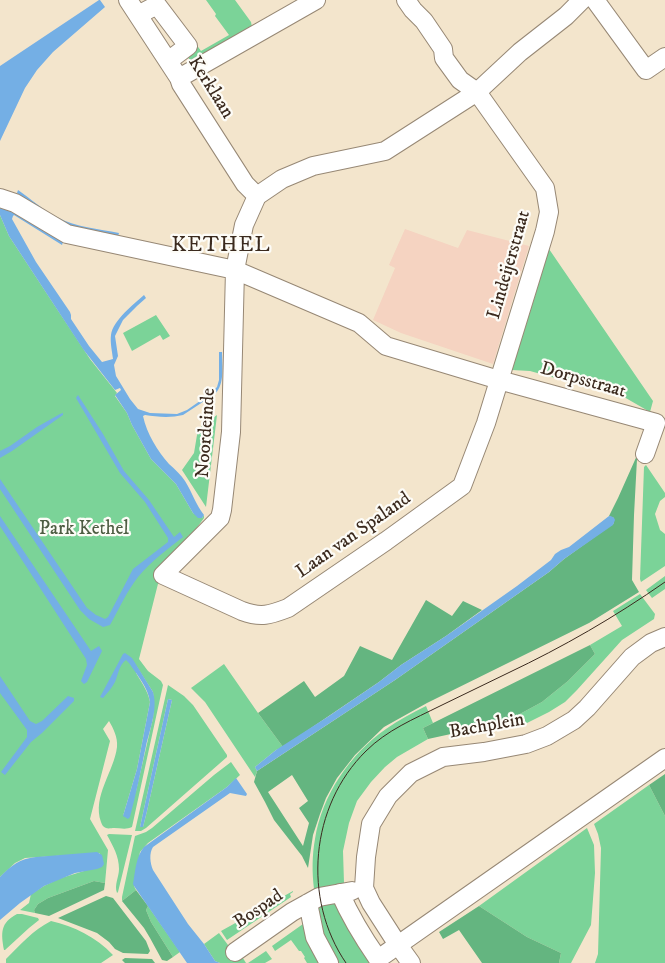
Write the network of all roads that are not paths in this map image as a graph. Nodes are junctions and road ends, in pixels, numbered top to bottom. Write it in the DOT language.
graph roads {
  1 [pos="128,0"];
  2 [pos="316,0"];
  3 [pos="406,0"];
  4 [pos="582,0"];
  5 [pos="595,0"];
  6 [pos="138,15"];
  7 [pos="665,57"];
  8 [pos="168,61"];
  9 [pos="179,78"];
  10 [pos="477,92"];
  11 [pos="257,196"];
  12 [pos="0,198"];
  13 [pos="235,270"];
  14 [pos="499,380"];
  15 [pos="645,454"];
  16 [pos="163,575"];
  17 [pos="665,637"];
  18 [pos="665,758"];
  19 [pos="364,888"];
  20 [pos="333,894"];
  21 [pos="308,903"];
  22 [pos="398,945"];
  23 [pos="235,952"];
  24 [pos="329,963"];
  25 [pos="411,963"];
  1 -- 6 [label="street, Kerklaan"];
  2 -- 9 [label="street"];
  3 -- 10 [label="street, Lindeijerstraat"];
  4 -- 10 [label="street"];
  5 -- 7 [label="street"];
  6 -- 8 [label="street, Kerklaan"];
  6 -- 8 [label="street"];
  8 -- 9 [label="street, Kerklaan"];
  9 -- 11 [label="street, Kerklaan"];
  10 -- 11 [label="street"];
  10 -- 14 [label="street, Lindeijerstraat"];
  11 -- 13 [label="street, Noordeinde"];
  12 -- 13 [label="street"];
  13 -- 14 [label="street, Dorpsstraat"];
  13 -- 16 [label="street, Noordeinde"];
  14 -- 15 [label="street, Dorpsstraat"];
  14 -- 16 [label="street, Laan van Spaland"];
  17 -- 19 [label="street, Bachplein"];
  18 -- 22 [label="street"];
  19 -- 20 [label="street"];
  19 -- 22 [label="street"];
  20 -- 21 [label="street, Bospad"];
  20 -- 22 [label="street"];
  21 -- 23 [label="street, Bospad"];
  21 -- 24 [label="street, Bospad"];
  22 -- 25 [label="street"];
}
